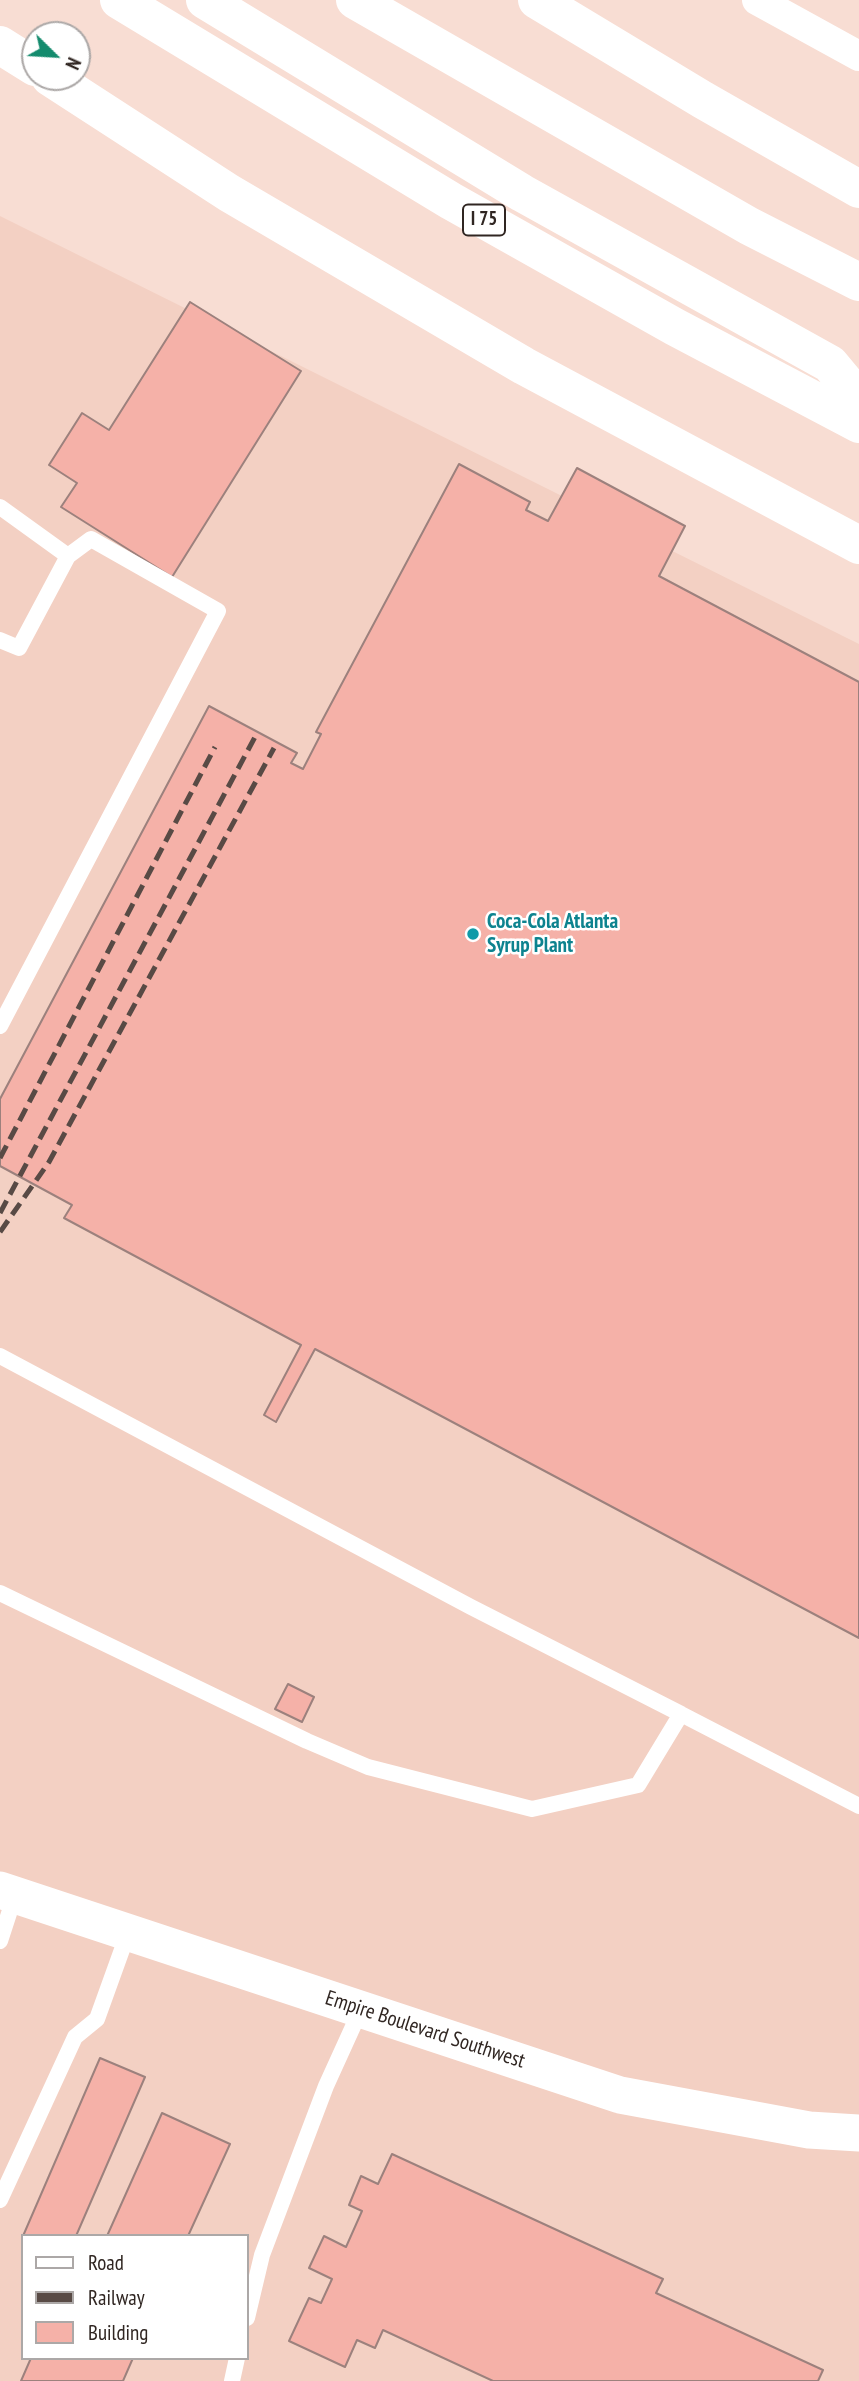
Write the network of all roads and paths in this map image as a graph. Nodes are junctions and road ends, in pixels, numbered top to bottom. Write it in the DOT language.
graph roads {
  1 [pos="119,0"];
  2 [pos="205,0"];
  3 [pos="355,0"];
  4 [pos="537,0"];
  5 [pos="757,0"];
  6 [pos="0,45"];
  7 [pos="859,56"];
  8 [pos="21,59"];
  9 [pos="72,91"];
  10 [pos="859,190"];
  11 [pos="859,282"];
  12 [pos="859,399"];
  13 [pos="859,424"];
  14 [pos="0,507"];
  15 [pos="859,545"];
  16 [pos="68,556"];
  17 [pos="0,640"];
  18 [pos="0,1026"];
  19 [pos="0,1356"];
  20 [pos="0,1593"];
  21 [pos="681,1713"];
  22 [pos="859,1806"];
  23 [pos="8,1892"];
  24 [pos="128,1933"];
  25 [pos="0,1941"];
  26 [pos="361,2009"];
  27 [pos="859,2133"];
  28 [pos="0,2200"];
  29 [pos="248,2314"];
  30 [pos="237,2360"];
  31 [pos="232,2381"];
  1 -- 13 [label="highway, I 75"];
  2 -- 12 [label="highway"];
  3 -- 11 [label="highway"];
  4 -- 10 [label="highway"];
  5 -- 7 [label="street"];
  6 -- 8 [label="highway"];
  9 -- 15 [label="highway"];
  14 -- 16 [label="lane"];
  16 -- 17 [label="lane"];
  16 -- 18 [label="lane"];
  19 -- 21 [label="lane"];
  20 -- 21 [label="lane"];
  21 -- 22 [label="lane"];
  23 -- 24 [label="street, Empire Boulevard Southwest"];
  23 -- 25 [label="lane"];
  24 -- 26 [label="street, Empire Boulevard Southwest"];
  24 -- 28 [label="lane"];
  26 -- 27 [label="street, Empire Boulevard Southwest"];
  26 -- 29 [label="lane"];
  30 -- 31 [label="lane"];
}
